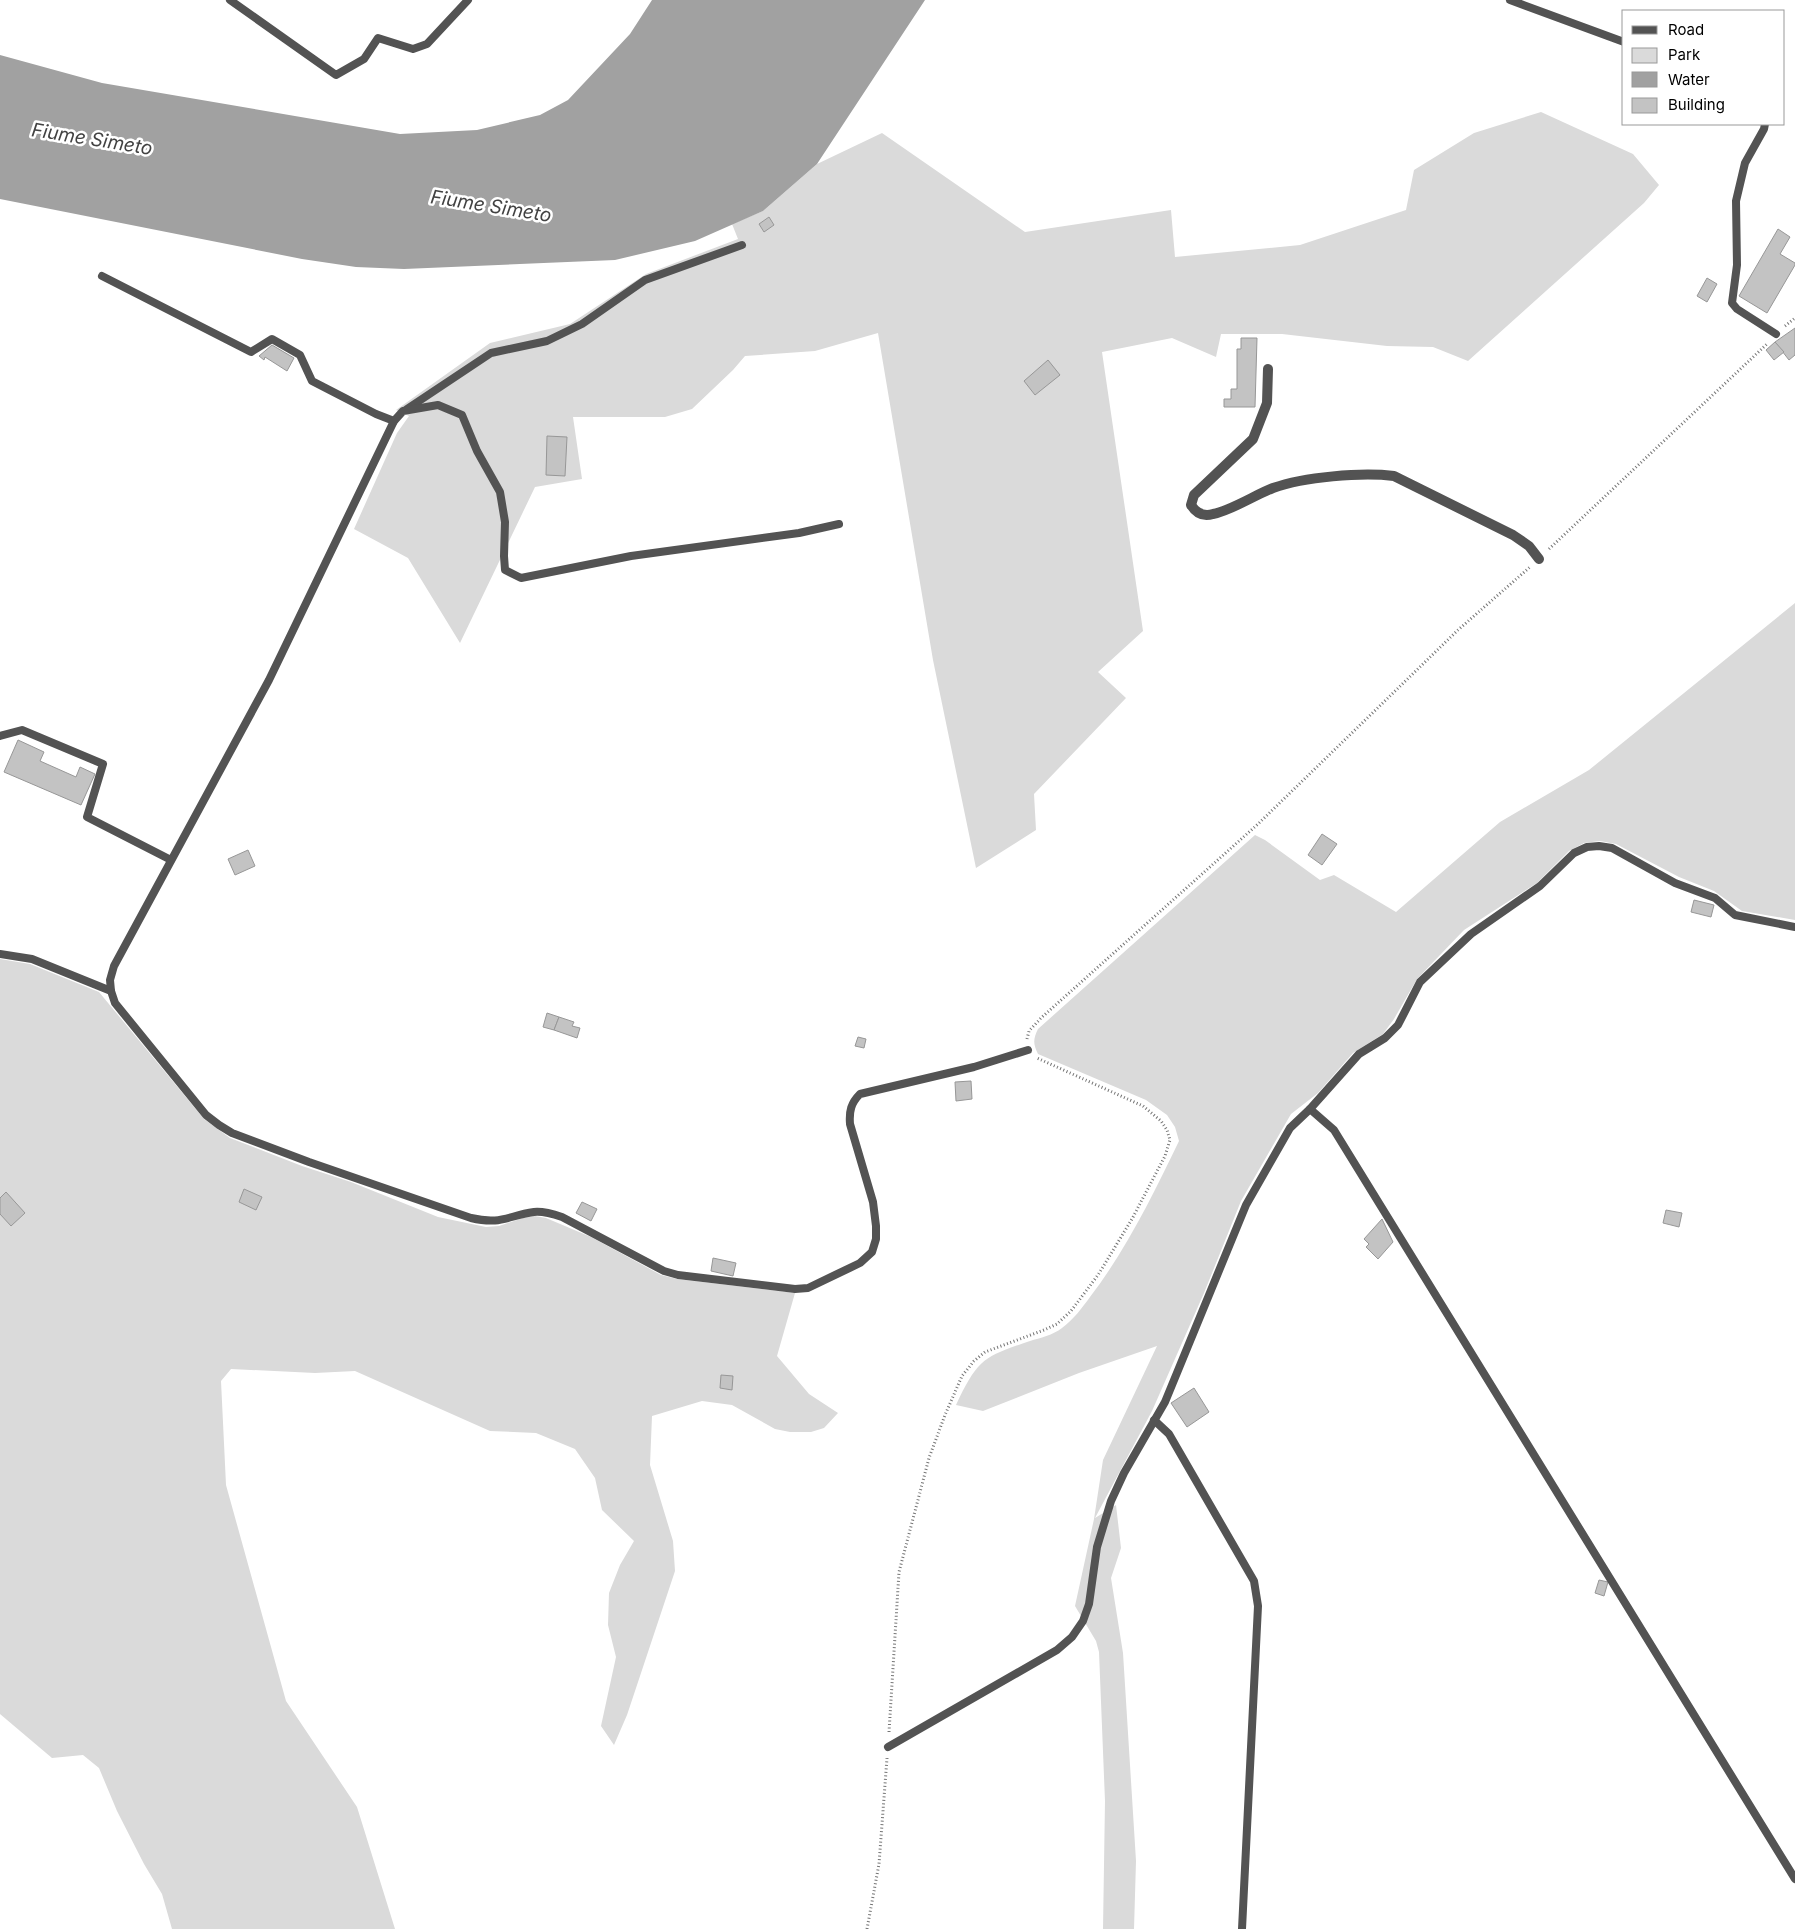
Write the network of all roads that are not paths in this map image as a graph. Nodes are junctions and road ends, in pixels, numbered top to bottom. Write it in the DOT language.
graph roads {
  1 [pos="230,0"];
  2 [pos="468,0"];
  3 [pos="1510,0"];
  4 [pos="1622,41"];
  5 [pos="1765,125"];
  6 [pos="742,245"];
  7 [pos="102,276"];
  8 [pos="1776,334"];
  9 [pos="1268,369"];
  10 [pos="403,411"];
  11 [pos="394,421"];
  12 [pos="839,524"];
  13 [pos="1539,559"];
  14 [pos="0,736"];
  15 [pos="171,860"];
  16 [pos="1795,927"];
  17 [pos="0,954"];
  18 [pos="111,990"];
  19 [pos="1028,1050"];
  20 [pos="1310,1109"];
  21 [pos="1154,1420"];
  22 [pos="888,1747"];
  23 [pos="1795,1880"];
  24 [pos="1242,1929"];
  1 -- 2 [label="lane"];
  3 -- 4 [label="lane"];
  5 -- 8 [label="lane"];
  6 -- 10 [label="lane"];
  7 -- 11 [label="lane"];
  9 -- 13 [label="street"];
  10 -- 11 [label="lane"];
  10 -- 12 [label="lane"];
  11 -- 15 [label="lane"];
  14 -- 15 [label="lane"];
  15 -- 18 [label="lane"];
  16 -- 20 [label="lane"];
  17 -- 18 [label="lane"];
  18 -- 19 [label="lane"];
  20 -- 21 [label="lane"];
  20 -- 23 [label="lane"];
  21 -- 22 [label="lane"];
  21 -- 24 [label="lane"];
}
